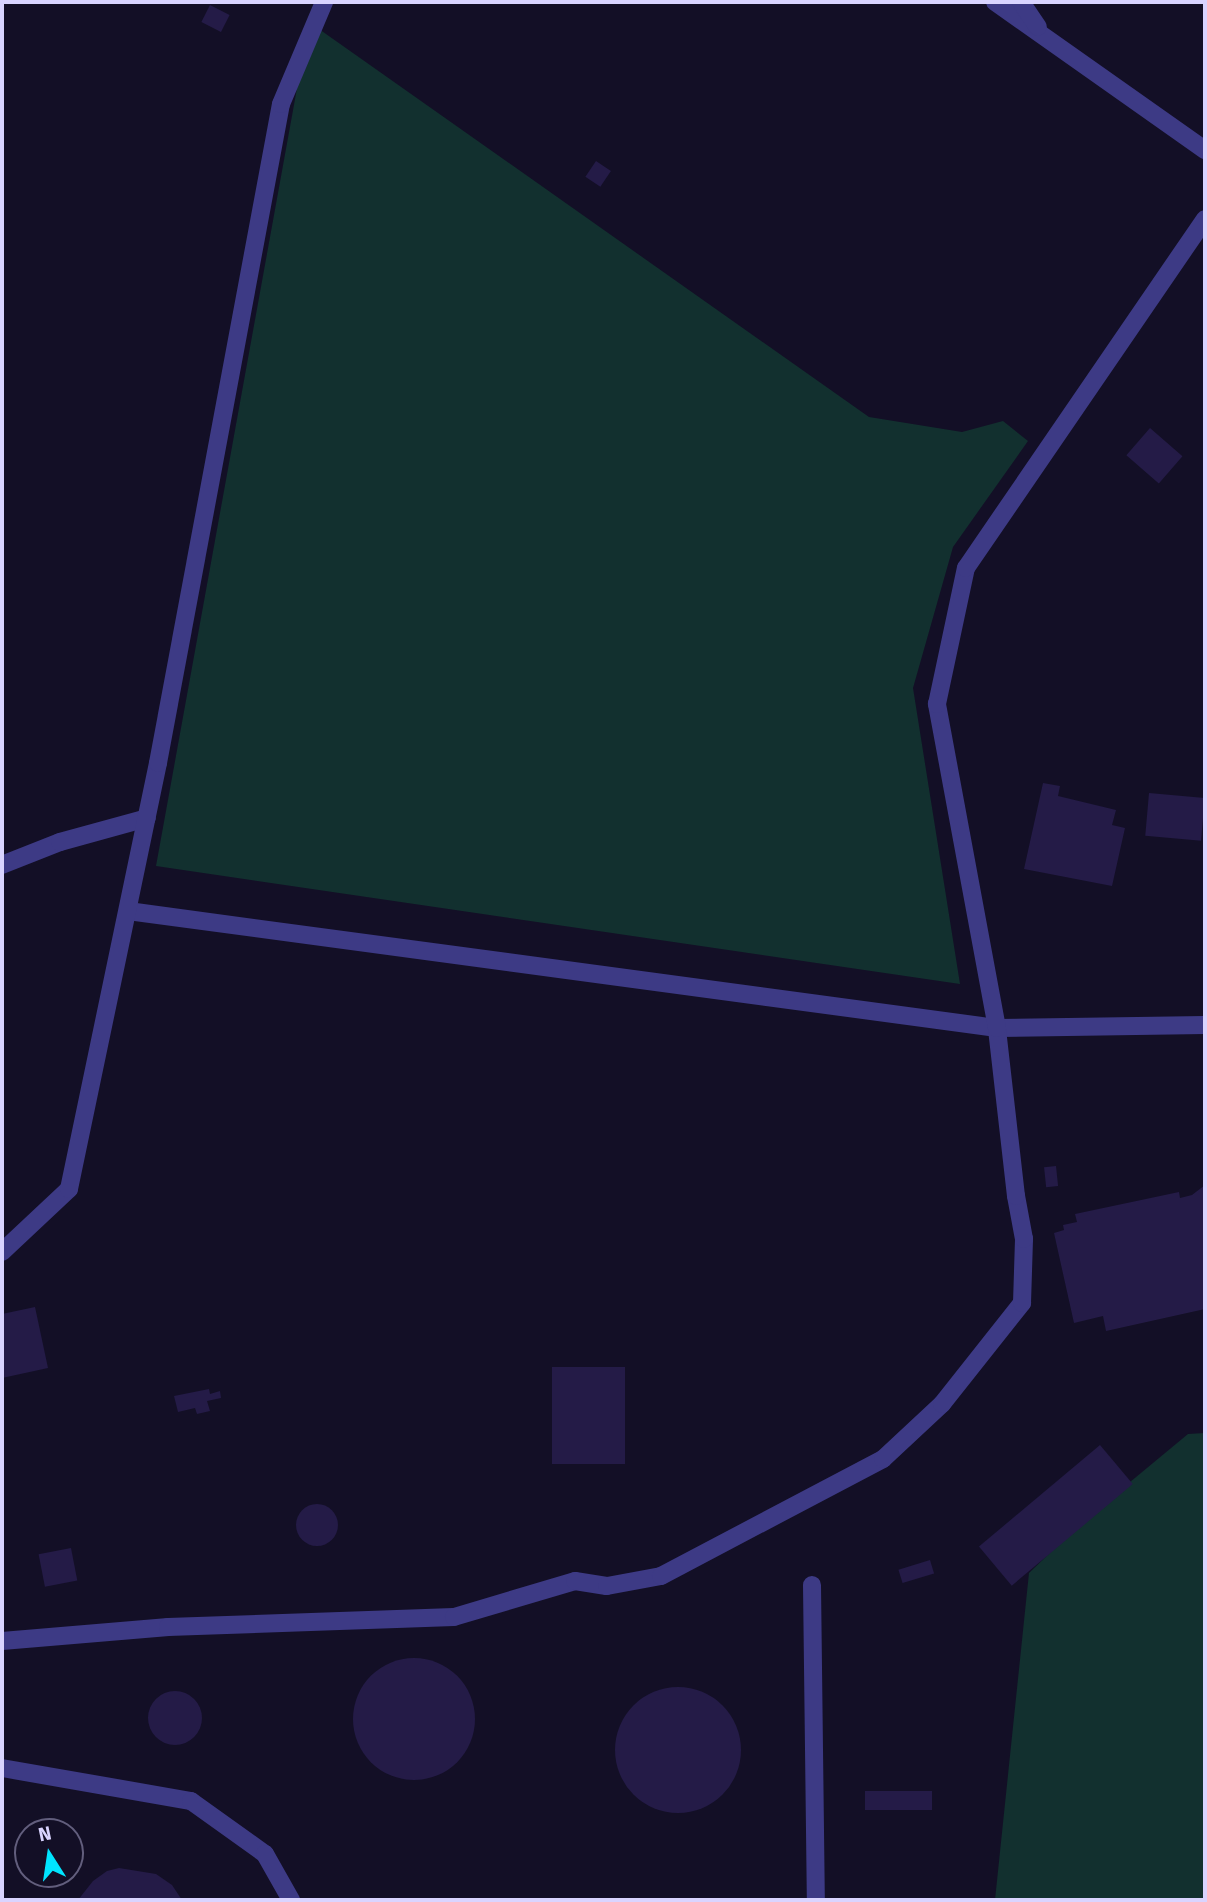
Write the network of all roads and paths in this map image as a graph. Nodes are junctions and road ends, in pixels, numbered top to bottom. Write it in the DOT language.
graph roads {
  1 [pos="324,2"];
  2 [pos="995,2"];
  3 [pos="1021,2"];
  4 [pos="1046,39"];
  5 [pos="1205,150"];
  6 [pos="1205,219"];
  7 [pos="147,818"];
  8 [pos="2,865"];
  9 [pos="128,911"];
  10 [pos="1205,1026"];
  11 [pos="997,1028"];
  12 [pos="2,1252"];
  13 [pos="811,1585"];
  14 [pos="2,1641"];
  15 [pos="2,1768"];
  16 [pos="291,1900"];
  17 [pos="816,1900"];
  1 -- 7 [label="street"];
  2 -- 4 [label="street"];
  3 -- 4 [label="street"];
  4 -- 5 [label="street"];
  6 -- 11 [label="street"];
  7 -- 8 [label="street"];
  7 -- 9 [label="street"];
  9 -- 11 [label="street"];
  9 -- 12 [label="street"];
  10 -- 11 [label="street"];
  11 -- 14 [label="street"];
  13 -- 17 [label="street"];
  15 -- 16 [label="street"];
}
